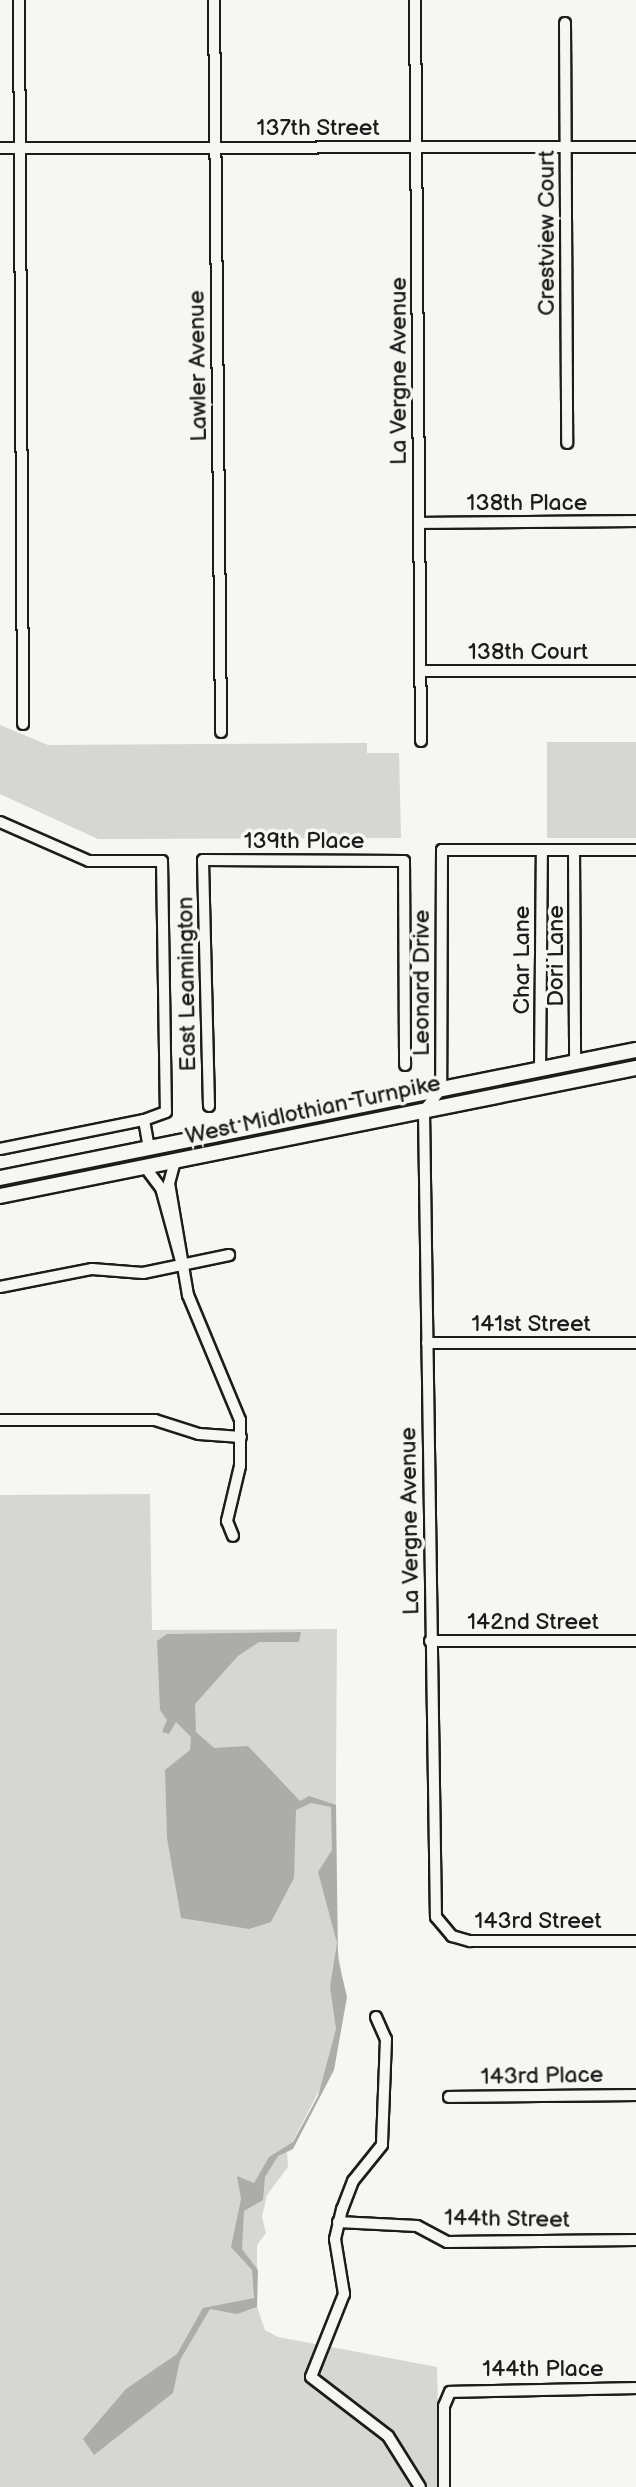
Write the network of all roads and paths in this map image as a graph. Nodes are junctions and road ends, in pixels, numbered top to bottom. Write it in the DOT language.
graph roads {
  1 [pos="19,0"];
  2 [pos="214,0"];
  3 [pos="415,0"];
  4 [pos="565,23"];
  5 [pos="216,146"];
  6 [pos="0,148"];
  7 [pos="21,148"];
  8 [pos="417,148"];
  9 [pos="565,148"];
  10 [pos="636,148"];
  11 [pos="567,443"];
  12 [pos="636,521"];
  13 [pos="419,523"];
  14 [pos="420,671"];
  15 [pos="636,671"];
  16 [pos="23,724"];
  17 [pos="221,732"];
  18 [pos="421,741"];
  19 [pos="0,822"];
  20 [pos="542,850"];
  21 [pos="574,850"];
  22 [pos="636,850"];
  23 [pos="203,860"];
  24 [pos="636,1050"];
  25 [pos="575,1063"];
  26 [pos="405,1065"];
  27 [pos="636,1068"];
  28 [pos="540,1069"];
  29 [pos="441,1089"];
  30 [pos="209,1106"];
  31 [pos="424,1111"];
  32 [pos="144,1120"];
  33 [pos="0,1149"];
  34 [pos="149,1149"];
  35 [pos="176,1161"];
  36 [pos="153,1166"];
  37 [pos="0,1178"];
  38 [pos="0,1196"];
  39 [pos="229,1255"];
  40 [pos="182,1265"];
  41 [pos="0,1287"];
  42 [pos="427,1343"];
  43 [pos="636,1343"];
  44 [pos="0,1420"];
  45 [pos="241,1437"];
  46 [pos="233,1536"];
  47 [pos="636,1641"];
  48 [pos="430,1642"];
  49 [pos="443,1928"];
  50 [pos="636,1941"];
  51 [pos="376,2017"];
  52 [pos="636,2095"];
  53 [pos="449,2096"];
  54 [pos="338,2222"];
  55 [pos="636,2239"];
  56 [pos="636,2388"];
  57 [pos="420,2487"];
  58 [pos="444,2487"];
  1 -- 7 [label="street"];
  2 -- 5 [label="street, Lawler Avenue"];
  3 -- 8 [label="street, La Vergne Avenue"];
  4 -- 9 [label="street, Crestview Court"];
  5 -- 7 [label="street, 137th Street"];
  5 -- 8 [label="street, 137th Street"];
  5 -- 17 [label="street, Lawler Avenue"];
  6 -- 7 [label="street, 137th Street"];
  7 -- 16 [label="street"];
  8 -- 9 [label="street, 137th Street"];
  8 -- 13 [label="street, La Vergne Avenue"];
  9 -- 10 [label="street, 137th Street"];
  9 -- 11 [label="street, Crestview Court"];
  12 -- 13 [label="street, 138th Place"];
  13 -- 14 [label="street, La Vergne Avenue"];
  14 -- 15 [label="street, 138th Court"];
  14 -- 18 [label="street, La Vergne Avenue"];
  19 -- 32 [label="street"];
  20 -- 21 [label="street"];
  20 -- 28 [label="street, Char Lane"];
  20 -- 29 [label="street, Leonard Drive"];
  21 -- 22 [label="street"];
  21 -- 25 [label="street, Dori Lane"];
  23 -- 26 [label="street, 139th Place"];
  23 -- 30 [label="street, East Leamington"];
  24 -- 25 [label="main road, West Midlothian Turnpike"];
  25 -- 28 [label="main road, West Midlothian Turnpike"];
  27 -- 31 [label="main road, West Midlothian Turnpike"];
  28 -- 29 [label="main road, West Midlothian Turnpike"];
  29 -- 31 [label="street, Leonard Drive"];
  29 -- 34 [label="main road, West Midlothian Turnpike"];
  31 -- 35 [label="main road, West Midlothian Turnpike"];
  31 -- 42 [label="street, La Vergne Avenue"];
  32 -- 33 [label="street"];
  32 -- 34 [label="street"];
  34 -- 36 [label="main road"];
  34 -- 37 [label="main road, West Midlothian Turnpike"];
  35 -- 36 [label="main road, West Midlothian Turnpike"];
  35 -- 40 [label="street"];
  36 -- 38 [label="main road, West Midlothian Turnpike"];
  36 -- 40 [label="street"];
  39 -- 40 [label="street"];
  40 -- 41 [label="street"];
  40 -- 45 [label="street"];
  42 -- 43 [label="street, 141st Street"];
  42 -- 48 [label="street, La Vergne Avenue"];
  44 -- 45 [label="street"];
  45 -- 46 [label="street"];
  47 -- 48 [label="street, 142nd Street"];
  48 -- 49 [label="street, La Vergne Avenue"];
  49 -- 50 [label="street, 143rd Street"];
  51 -- 54 [label="street"];
  52 -- 53 [label="street, 143rd Place"];
  54 -- 55 [label="street, 144th Street"];
  54 -- 57 [label="street"];
  56 -- 58 [label="street, 144th Place"];
}
